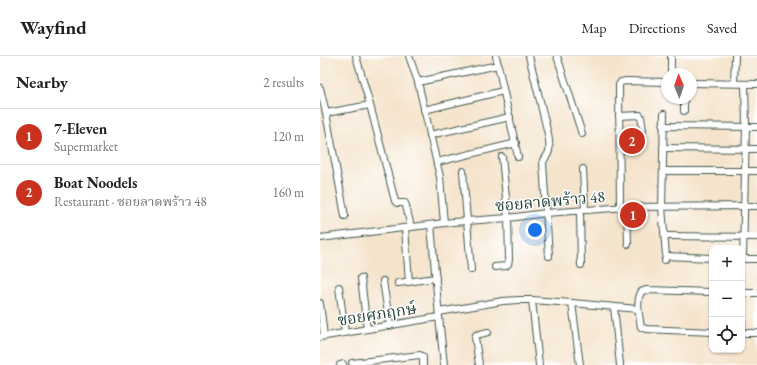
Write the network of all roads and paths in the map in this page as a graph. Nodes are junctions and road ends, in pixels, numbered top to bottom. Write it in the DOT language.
graph roads {
  1 [pos="356,56"];
  2 [pos="410,56"];
  3 [pos="496,56"];
  4 [pos="529,56"];
  5 [pos="557,56"];
  6 [pos="671,56"];
  7 [pos="734,56"];
  8 [pos="498,65"];
  9 [pos="672,68"];
  10 [pos="418,82"];
  11 [pos="661,82"];
  12 [pos="697,83"];
  13 [pos="734,83"];
  14 [pos="745,84"];
  15 [pos="757,84"];
  16 [pos="320,88"];
  17 [pos="503,91"];
  18 [pos="684,104"];
  19 [pos="370,105"];
  20 [pos="424,110"];
  21 [pos="684,110"];
  22 [pos="326,113"];
  23 [pos="664,114"];
  24 [pos="619,116"];
  25 [pos="510,117"];
  26 [pos="663,126"];
  27 [pos="746,126"];
  28 [pos="757,127"];
  29 [pos="642,130"];
  30 [pos="582,134"];
  31 [pos="430,135"];
  32 [pos="516,143"];
  33 [pos="663,148"];
  34 [pos="745,149"];
  35 [pos="757,149"];
  36 [pos="502,157"];
  37 [pos="518,157"];
  38 [pos="437,162"];
  39 [pos="583,169"];
  40 [pos="745,170"];
  41 [pos="757,170"];
  42 [pos="663,171"];
  43 [pos="463,172"];
  44 [pos="744,206"];
  45 [pos="757,206"];
  46 [pos="624,207"];
  47 [pos="662,207"];
  48 [pos="583,210"];
  49 [pos="546,214"];
  50 [pos="345,216"];
  51 [pos="508,218"];
  52 [pos="467,220"];
  53 [pos="444,223"];
  54 [pos="431,225"];
  55 [pos="408,228"];
  56 [pos="665,236"];
  57 [pos="744,237"];
  58 [pos="757,237"];
  59 [pos="320,238"];
  60 [pos="628,244"];
  61 [pos="744,245"];
  62 [pos="549,256"];
  63 [pos="709,258"];
  64 [pos="745,259"];
  65 [pos="757,259"];
  66 [pos="581,265"];
  67 [pos="495,267"];
  68 [pos="471,270"];
  69 [pos="361,278"];
  70 [pos="436,278"];
  71 [pos="383,281"];
  72 [pos="409,282"];
  73 [pos="398,283"];
  74 [pos="339,287"];
  75 [pos="709,292"];
  76 [pos="745,293"];
  77 [pos="757,293"];
  78 [pos="532,300"];
  79 [pos="320,303"];
  80 [pos="572,303"];
  81 [pos="614,307"];
  82 [pos="638,309"];
  83 [pos="439,315"];
  84 [pos="390,326"];
  85 [pos="367,329"];
  86 [pos="488,332"];
  87 [pos="709,332"];
  88 [pos="345,333"];
  89 [pos="745,333"];
  90 [pos="757,333"];
  91 [pos="322,336"];
  92 [pos="352,363"];
  93 [pos="343,364"];
  94 [pos="340,365"];
  95 [pos="423,365"];
  96 [pos="444,365"];
  97 [pos="479,365"];
  98 [pos="538,365"];
  99 [pos="580,365"];
  100 [pos="620,365"];
  1 -- 19 [label="street"];
  2 -- 10 [label="street"];
  3 -- 8 [label="street"];
  4 -- 49 [label="street"];
  5 -- 30 [label="street"];
  6 -- 9 [label="street"];
  7 -- 13 [label="street"];
  8 -- 10 [label="street"];
  8 -- 17 [label="street"];
  10 -- 20 [label="street"];
  11 -- 24 [label="street, ซอยลาดพร้าว 48"];
  12 -- 13 [label="street"];
  13 -- 14 [label="street"];
  14 -- 15 [label="street"];
  14 -- 27 [label="street"];
  16 -- 22 [label="street"];
  17 -- 20 [label="street"];
  17 -- 25 [label="street"];
  18 -- 21 [label="street"];
  19 -- 22 [label="street"];
  19 -- 55 [label="street"];
  20 -- 31 [label="street"];
  22 -- 50 [label="street"];
  23 -- 26 [label="street"];
  24 -- 29 [label="street"];
  24 -- 46 [label="street, ซอยลาดพร้าว 48"];
  25 -- 31 [label="street"];
  25 -- 32 [label="street"];
  26 -- 27 [label="street"];
  26 -- 33 [label="street"];
  27 -- 28 [label="street"];
  27 -- 34 [label="street"];
  31 -- 38 [label="street"];
  32 -- 37 [label="street"];
  32 -- 38 [label="street"];
  33 -- 34 [label="street"];
  33 -- 42 [label="street"];
  34 -- 35 [label="street"];
  34 -- 40 [label="street"];
  36 -- 51 [label="street"];
  38 -- 53 [label="street"];
  39 -- 48 [label="street"];
  40 -- 41 [label="street"];
  40 -- 42 [label="street"];
  40 -- 44 [label="street"];
  42 -- 47 [label="street"];
  43 -- 52 [label="street"];
  44 -- 45 [label="street"];
  44 -- 47 [label="street"];
  44 -- 57 [label="street"];
  46 -- 47 [label="street"];
  46 -- 48 [label="street, ซอยลาดพร้าว 48"];
  46 -- 60 [label="street"];
  47 -- 56 [label="street"];
  48 -- 49 [label="street, ซอยลาดพร้าว 48"];
  48 -- 66 [label="street"];
  49 -- 51 [label="street, ซอยลาดพร้าว 48"];
  49 -- 62 [label="street"];
  51 -- 52 [label="street, ซอยลาดพร้าว 48"];
  51 -- 67 [label="street"];
  52 -- 53 [label="street, ซอยลาดพร้าว 48"];
  52 -- 68 [label="street"];
  53 -- 54 [label="street, ซอยลาดพร้าว 48"];
  54 -- 55 [label="street, ซอยลาดพร้าว 48"];
  54 -- 70 [label="street"];
  55 -- 59 [label="street, ซอยลาดพร้าว 48"];
  55 -- 72 [label="street"];
  56 -- 57 [label="street"];
  56 -- 63 [label="street"];
  57 -- 58 [label="street"];
  57 -- 61 [label="street"];
  64 -- 65 [label="street"];
  69 -- 85 [label="street"];
  70 -- 72 [label="street"];
  70 -- 83 [label="street"];
  71 -- 84 [label="street"];
  72 -- 73 [label="street"];
  74 -- 88 [label="street"];
  75 -- 82 [label="street"];
  76 -- 77 [label="street"];
  78 -- 80 [label="street, ซอยศุภฤกษ์"];
  78 -- 83 [label="street, ซอยศุภฤกษ์"];
  78 -- 98 [label="street"];
  79 -- 91 [label="street"];
  80 -- 81 [label="street, ซอยศุภฤกษ์"];
  80 -- 99 [label="street"];
  81 -- 82 [label="street, ซอยศุภฤกษ์"];
  81 -- 100 [label="street"];
  82 -- 87 [label="street"];
  83 -- 84 [label="street, ซอยศุภฤกษ์"];
  83 -- 96 [label="street"];
  84 -- 85 [label="street, ซอยศุภฤกษ์"];
  85 -- 88 [label="street, ซอยศุภฤกษ์"];
  86 -- 97 [label="street"];
  88 -- 91 [label="street, ซอยศุภฤกษ์"];
  89 -- 90 [label="street"];
  92 -- 95 [label="street"];
  93 -- 94 [label="street"];
}
